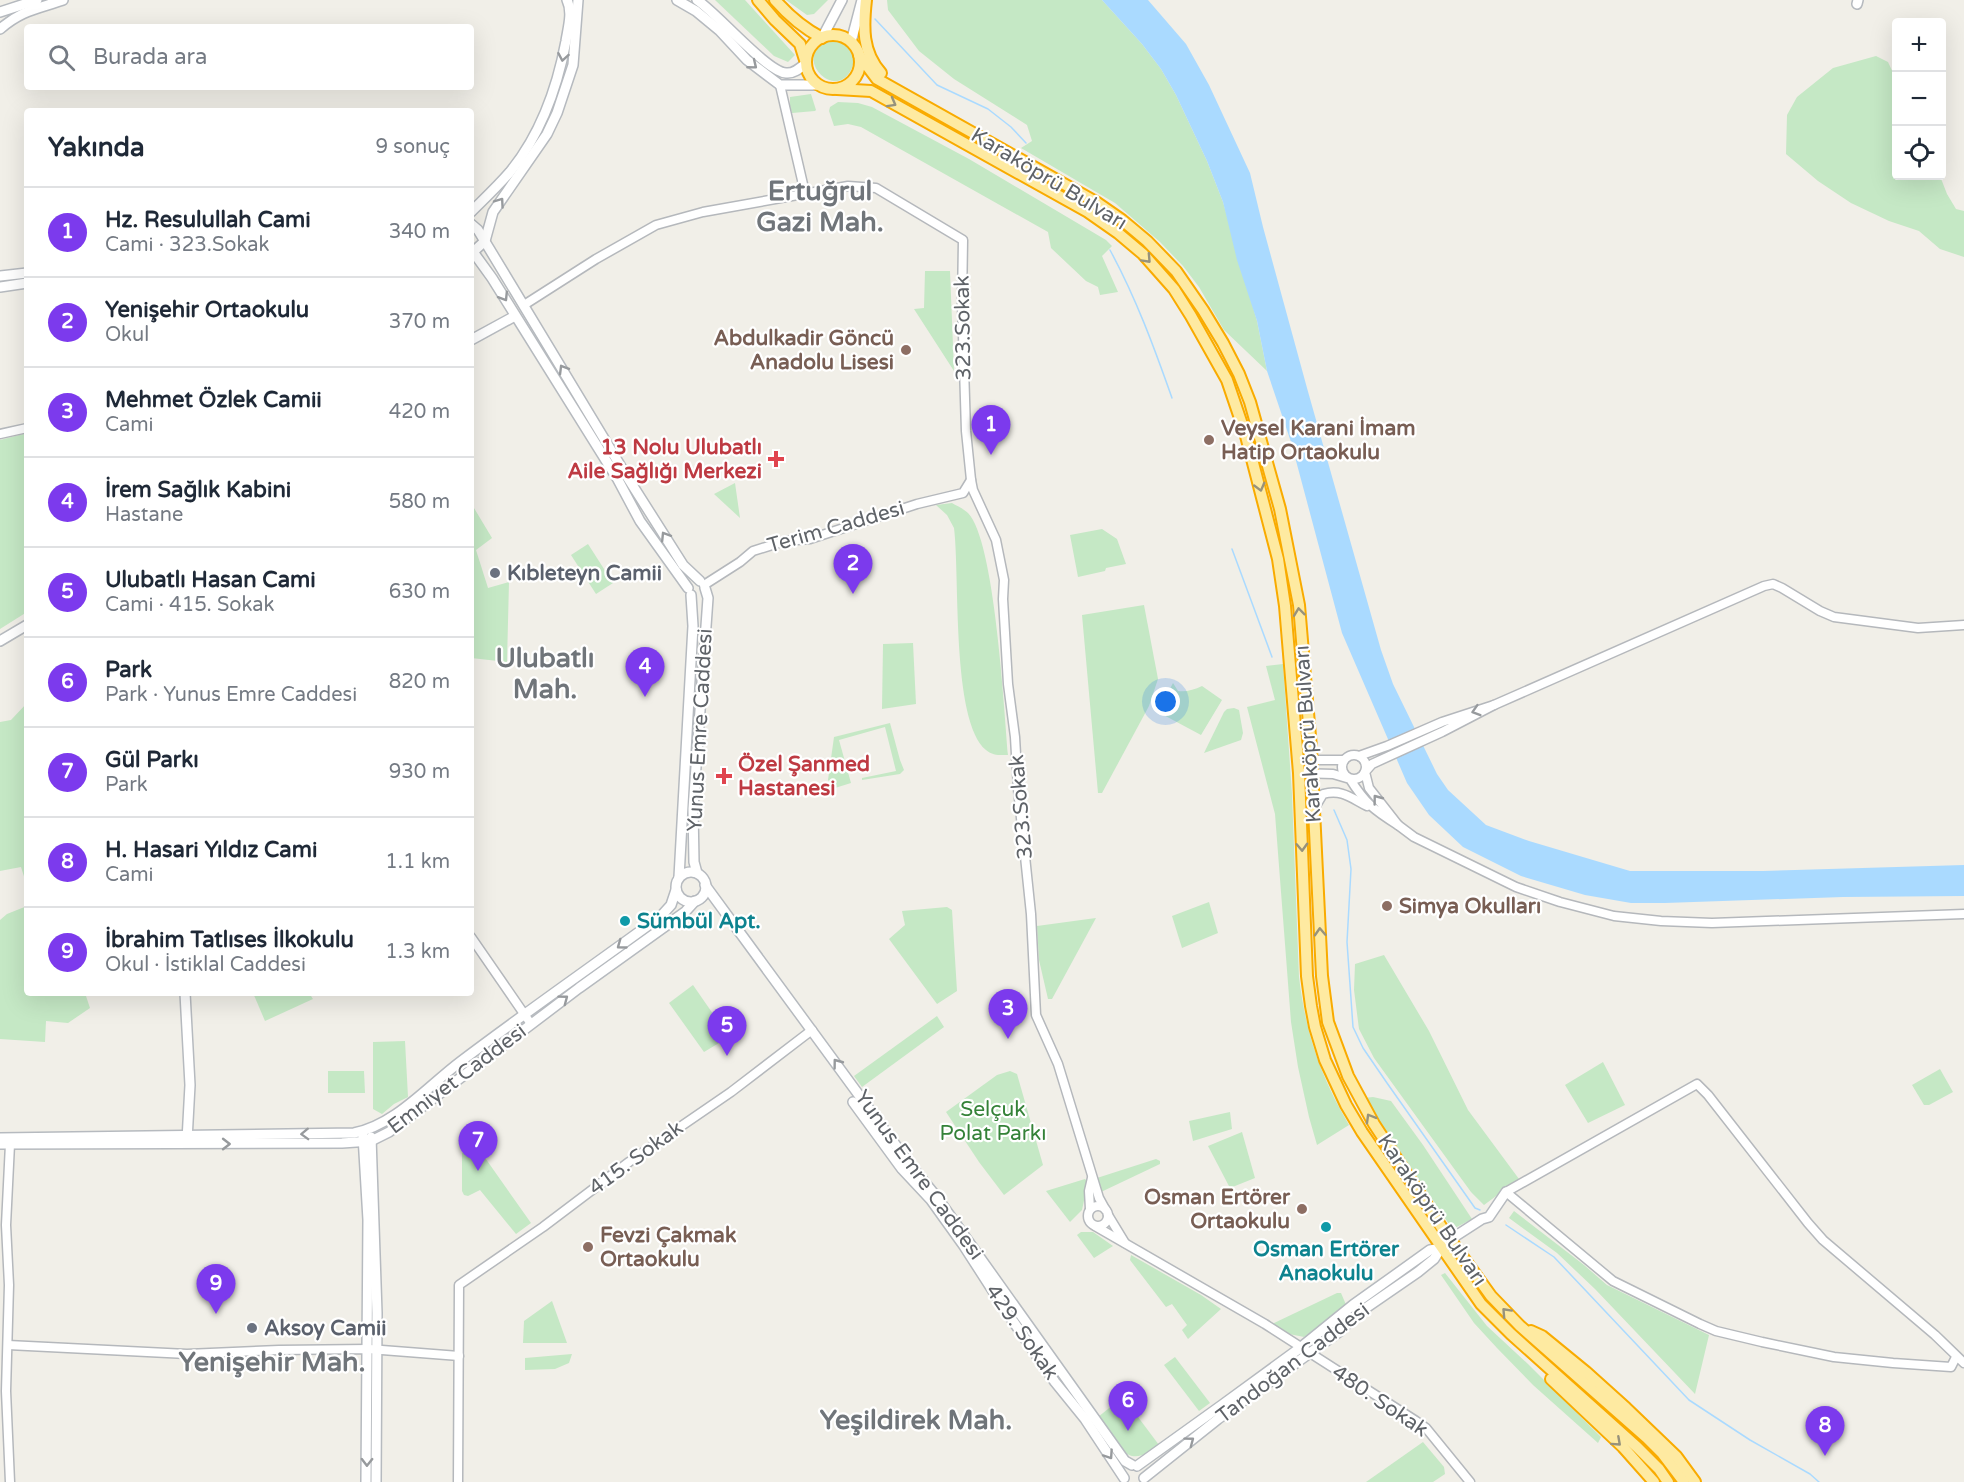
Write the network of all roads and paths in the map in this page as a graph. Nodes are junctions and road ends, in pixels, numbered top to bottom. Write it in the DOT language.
graph roads {
  1 [pos="37,0"];
  2 [pos="63,0"];
  3 [pos="567,0"];
  4 [pos="578,0"];
  5 [pos="677,0"];
  6 [pos="697,0"];
  7 [pos="758,0"];
  8 [pos="775,0"];
  9 [pos="842,0"];
  10 [pos="864,0"];
  11 [pos="0,12"];
  12 [pos="0,29"];
  13 [pos="822,38"];
  14 [pos="851,42"];
  15 [pos="859,55"];
  16 [pos="806,63"];
  17 [pos="780,85"];
  18 [pos="818,85"];
  19 [pos="837,88"];
  20 [pos="897,91"];
  21 [pos="805,193"];
  22 [pos="474,209"];
  23 [pos="475,227"];
  24 [pos="485,241"];
  25 [pos="474,249"];
  26 [pos="474,254"];
  27 [pos="24,273"];
  28 [pos="0,276"];
  29 [pos="24,283"];
  30 [pos="0,287"];
  31 [pos="524,305"];
  32 [pos="515,316"];
  33 [pos="474,338"];
  34 [pos="24,429"];
  35 [pos="0,434"];
  36 [pos="971,480"];
  37 [pos="703,585"];
  38 [pos="690,592"];
  39 [pos="1964,625"];
  40 [pos="24,627"];
  41 [pos="0,641"];
  42 [pos="1494,705"];
  43 [pos="1359,756"];
  44 [pos="1298,760"];
  45 [pos="1344,760"];
  46 [pos="1311,761"];
  47 [pos="1312,772"];
  48 [pos="1365,772"];
  49 [pos="1299,773"];
  50 [pos="1350,779"];
  51 [pos="1373,809"];
  52 [pos="1314,810"];
  53 [pos="1398,825"];
  54 [pos="697,873"];
  55 [pos="679,877"];
  56 [pos="705,885"];
  57 [pos="676,890"];
  58 [pos="695,901"];
  59 [pos="1964,915"];
  60 [pos="474,941"];
  61 [pos="185,996"];
  62 [pos="525,1015"];
  63 [pos="531,1024"];
  64 [pos="812,1030"];
  65 [pos="853,1102"];
  66 [pos="367,1130"];
  67 [pos="0,1138"];
  68 [pos="187,1140"];
  69 [pos="367,1141"];
  70 [pos="5,1144"];
  71 [pos="1092,1175"];
  72 [pos="1506,1192"];
  73 [pos="1090,1209"];
  74 [pos="1107,1212"];
  75 [pos="1095,1226"];
  76 [pos="1451,1239"];
  77 [pos="1126,1243"];
  78 [pos="1441,1248"];
  79 [pos="4,1286"];
  80 [pos="1520,1326"];
  81 [pos="8,1345"];
  82 [pos="372,1350"];
  83 [pos="1304,1350"];
  84 [pos="1533,1355"];
  85 [pos="459,1356"];
  86 [pos="1956,1357"];
  87 [pos="1964,1363"];
  88 [pos="1134,1466"];
  89 [pos="1125,1480"];
  90 [pos="1142,1481"];
  91 [pos="10,1482"];
  92 [pos="366,1482"];
  93 [pos="376,1482"];
  94 [pos="458,1482"];
  95 [pos="1470,1482"];
  96 [pos="1654,1482"];
  97 [pos="1668,1482"];
  98 [pos="1684,1482"];
  99 [pos="1695,1482"];
  1 -- 11 [label="main road"];
  2 -- 12 [label="main road"];
  3 -- 22 [label="main road, one-way"];
  24 -- 4 [label="main road, one-way"];
  5 -- 17 [label="main road, one-way"];
  6 -- 16 [label="main road"];
  7 -- 16 [label="highway"];
  8 -- 13 [label="highway"];
  9 -- 13 [label="main road"];
  10 -- 14 [label="main road"];
  10 -- 20 [label="highway"];
  13 -- 14 [label="highway"];
  13 -- 16 [label="highway"];
  14 -- 15 [label="highway"];
  15 -- 19 [label="highway"];
  15 -- 20 [label="highway, Karaköprü Bulvarı"];
  16 -- 18 [label="highway"];
  17 -- 18 [label="main road"];
  17 -- 21 [label="street"];
  18 -- 19 [label="highway"];
  19 -- 44 [label="highway, Karaköprü Bulvarı, one-way"];
  46 -- 20 [label="highway, Karaköprü Bulvarı, one-way"];
  21 -- 31 [label="street, 323.Sokak"];
  21 -- 36 [label="street, 323.Sokak"];
  23 -- 24 [label="main road"];
  24 -- 25 [label="main road"];
  24 -- 31 [label="main road"];
  26 -- 32 [label="main road, one-way"];
  27 -- 28 [label="main road"];
  29 -- 30 [label="main road"];
  37 -- 31 [label="main road, one-way"];
  32 -- 33 [label="main road"];
  32 -- 38 [label="main road"];
  34 -- 35 [label="street"];
  36 -- 37 [label="street, Terim Caddesi"];
  36 -- 71 [label="street, 323.Sokak"];
  37 -- 38 [label="main road"];
  37 -- 38 [label="main road"];
  37 -- 54 [label="main road, Yunus Emre Caddesi"];
  38 -- 55 [label="main road, Yunus Emre Caddesi"];
  39 -- 42 [label="street"];
  40 -- 41 [label="main road"];
  42 -- 43 [label="street, one-way"];
  42 -- 48 [label="street"];
  43 -- 45 [label="street"];
  43 -- 48 [label="street"];
  44 -- 46 [label="street"];
  44 -- 49 [label="highway, Karaköprü Bulvarı"];
  45 -- 46 [label="street"];
  45 -- 50 [label="street"];
  46 -- 47 [label="highway, Karaköprü Bulvarı"];
  47 -- 49 [label="street"];
  47 -- 50 [label="street"];
  47 -- 52 [label="highway, Karaköprü Bulvarı"];
  48 -- 50 [label="street"];
  53 -- 48 [label="street, one-way"];
  49 -- 78 [label="highway, Karaköprü Bulvarı, one-way"];
  50 -- 51 [label="street"];
  51 -- 52 [label="street"];
  51 -- 53 [label="street"];
  76 -- 52 [label="highway, Karaköprü Bulvarı, one-way"];
  53 -- 59 [label="street"];
  54 -- 55 [label="main road"];
  54 -- 56 [label="main road"];
  55 -- 57 [label="main road"];
  56 -- 58 [label="main road"];
  56 -- 64 [label="main road, Yunus Emre Caddesi"];
  57 -- 58 [label="main road"];
  57 -- 62 [label="main road, Emniyet Caddesi, one-way"];
  63 -- 58 [label="main road, Emniyet Caddesi, one-way"];
  60 -- 62 [label="street"];
  61 -- 68 [label="main road"];
  62 -- 63 [label="street"];
  62 -- 66 [label="main road, Emniyet Caddesi"];
  63 -- 69 [label="main road, Emniyet Caddesi"];
  64 -- 85 [label="street, 415. Sokak"];
  88 -- 64 [label="main road, Yunus Emre Caddesi, one-way"];
  65 -- 89 [label="main road, 429. Sokak, one-way"];
  66 -- 68 [label="main road, Emniyet Caddesi, one-way"];
  66 -- 69 [label="main road"];
  67 -- 68 [label="main road, Emniyet Caddesi"];
  68 -- 69 [label="main road, Emniyet Caddesi, one-way"];
  68 -- 70 [label="main road, Emniyet Caddesi"];
  69 -- 82 [label="main road"];
  70 -- 79 [label="street"];
  71 -- 73 [label="street"];
  71 -- 74 [label="street, 323.Sokak"];
  72 -- 76 [label="main road, Tandoğan Caddesi"];
  72 -- 86 [label="street"];
  72 -- 86 [label="street"];
  73 -- 74 [label="street"];
  73 -- 75 [label="street"];
  74 -- 75 [label="street"];
  74 -- 77 [label="street, 323.Sokak"];
  75 -- 77 [label="street, 480. Sokak"];
  76 -- 78 [label="main road, Tandoğan Caddesi"];
  80 -- 76 [label="highway, Karaköprü Bulvarı, one-way"];
  77 -- 83 [label="street, 480. Sokak"];
  78 -- 83 [label="main road, Tandoğan Caddesi"];
  78 -- 84 [label="highway, Karaköprü Bulvarı"];
  79 -- 81 [label="street"];
  80 -- 98 [label="highway, Karaköprü Bulvarı"];
  80 -- 99 [label="highway"];
  81 -- 82 [label="street"];
  81 -- 91 [label="street"];
  82 -- 85 [label="street"];
  82 -- 92 [label="main road, one-way"];
  82 -- 93 [label="main road"];
  83 -- 88 [label="main road, Tandoğan Caddesi"];
  90 -- 83 [label="main road, Tandoğan Caddesi, one-way"];
  83 -- 95 [label="street, 480. Sokak"];
  84 -- 96 [label="highway, one-way"];
  84 -- 97 [label="highway, Karaköprü Bulvarı"];
  85 -- 94 [label="street"];
  86 -- 87 [label="street"];
  88 -- 89 [label="main road"];
  88 -- 90 [label="main road, Yunus Emre Caddesi"];
}
